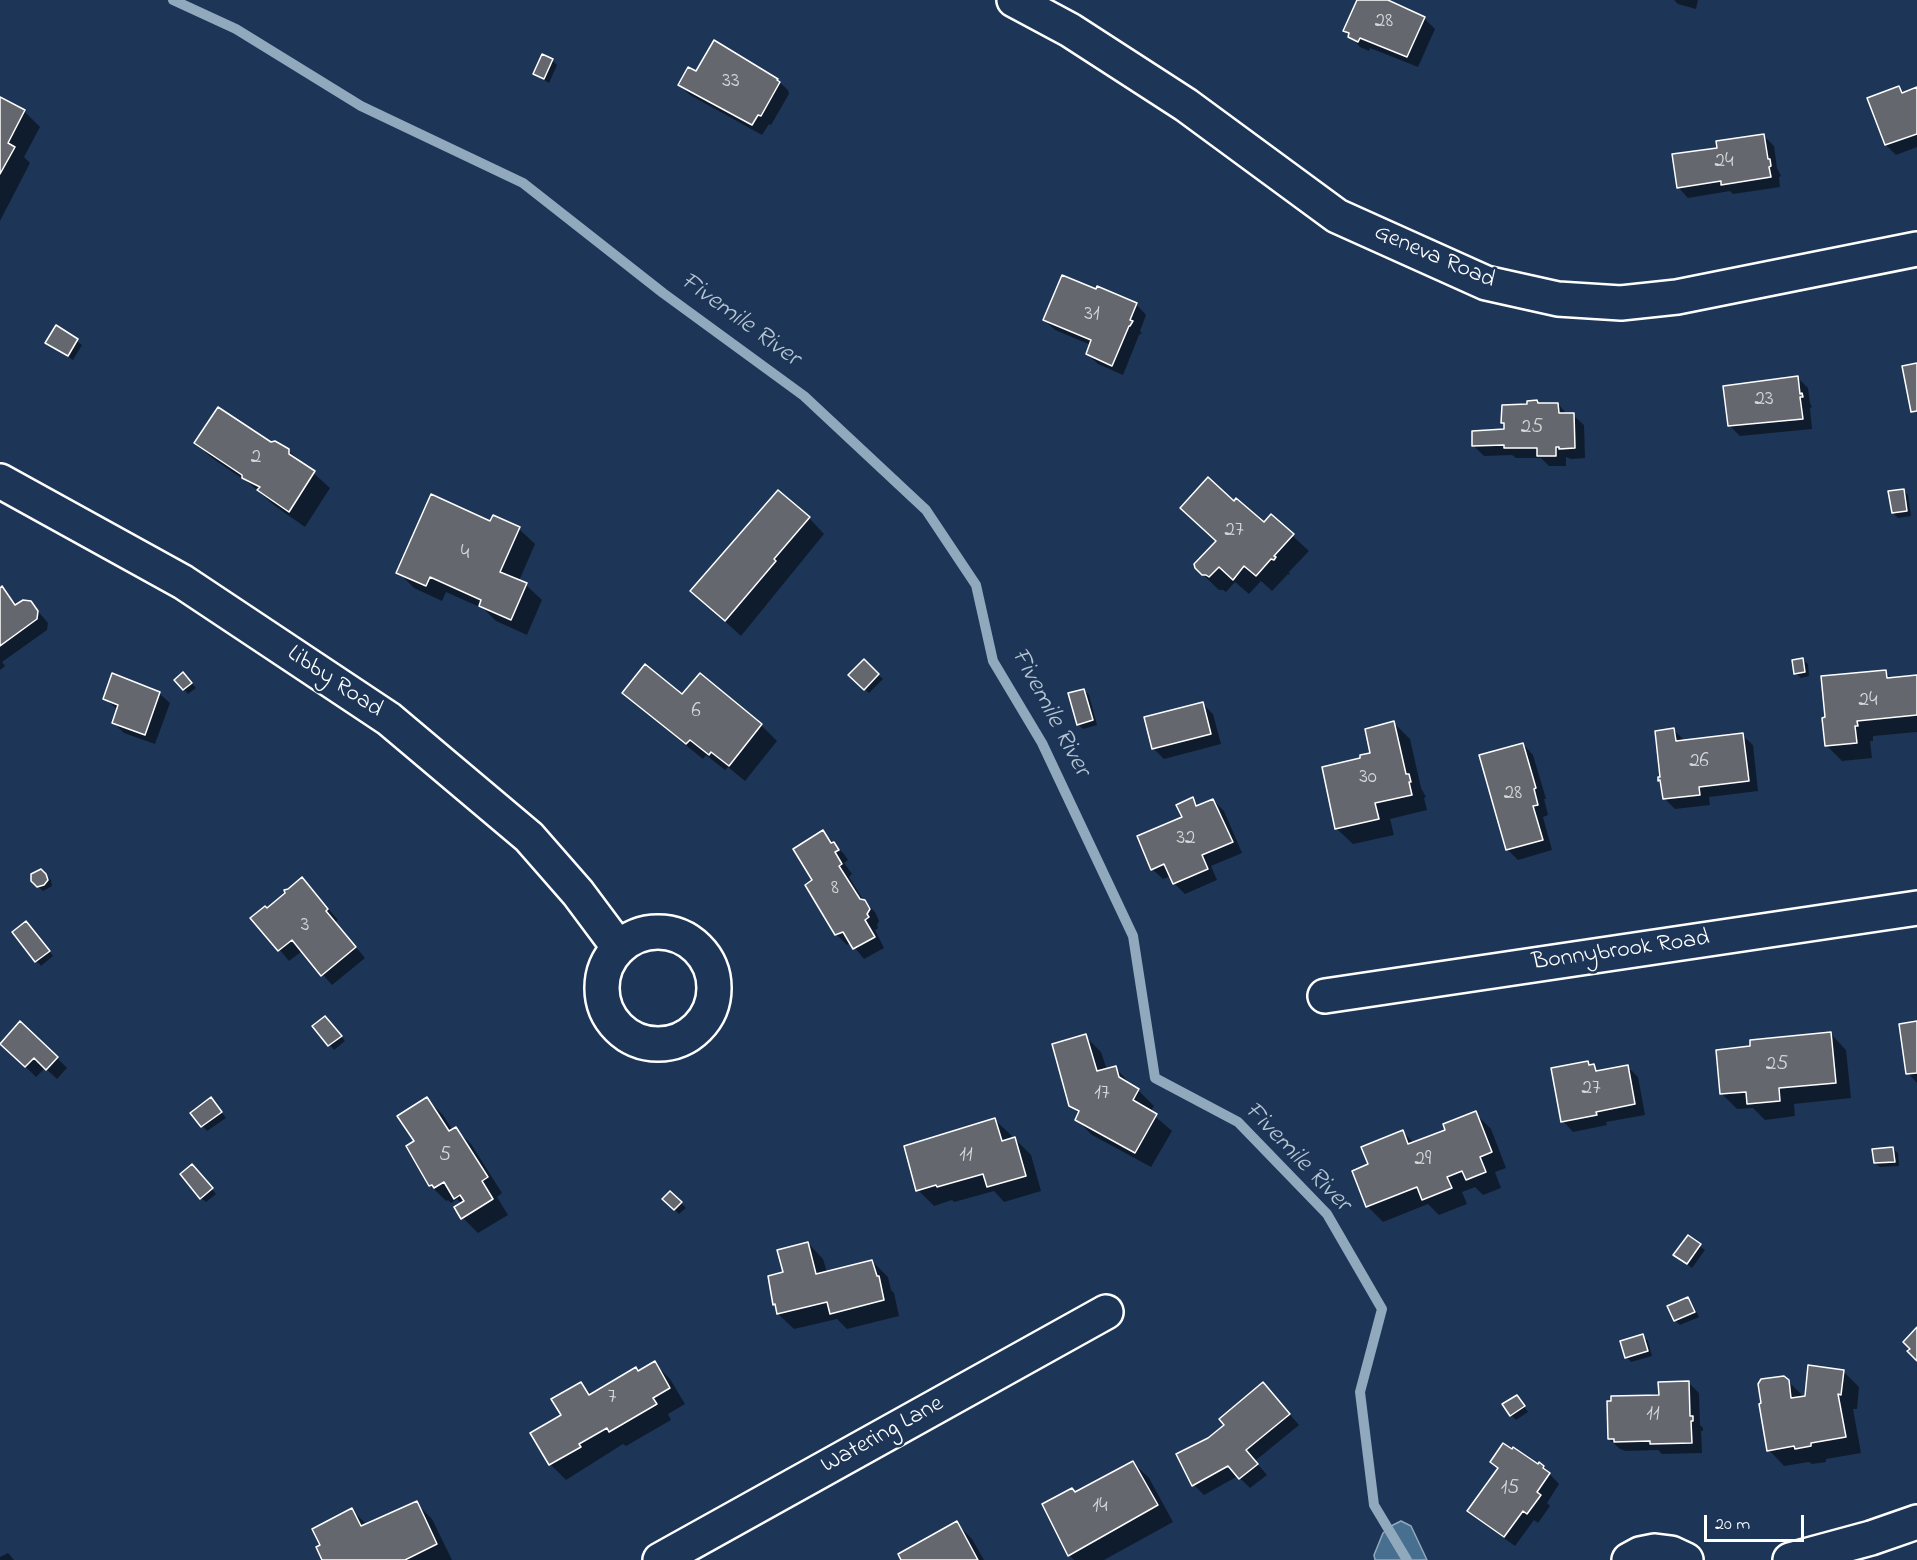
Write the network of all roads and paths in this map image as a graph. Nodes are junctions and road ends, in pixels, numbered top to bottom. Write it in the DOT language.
graph roads {
  1 [pos="1014,0"];
  2 [pos="1917,249"];
  3 [pos="0,481"];
  4 [pos="1917,908"];
  5 [pos="619,948"];
  6 [pos="1325,996"];
  7 [pos="1106,1312"];
  8 [pos="1917,1522"];
  9 [pos="660,1560"];
  10 [pos="1629,1560"];
  11 [pos="1686,1560"];
  12 [pos="1790,1560"];
  1 -- 2 [label="street, Geneva Road"];
  3 -- 5 [label="street, Libby Road"];
  4 -- 6 [label="street, Bonnybrook Road"];
  7 -- 9 [label="street, Watering Lane"];
  8 -- 12 [label="street"];
  10 -- 11 [label="street"];
}
